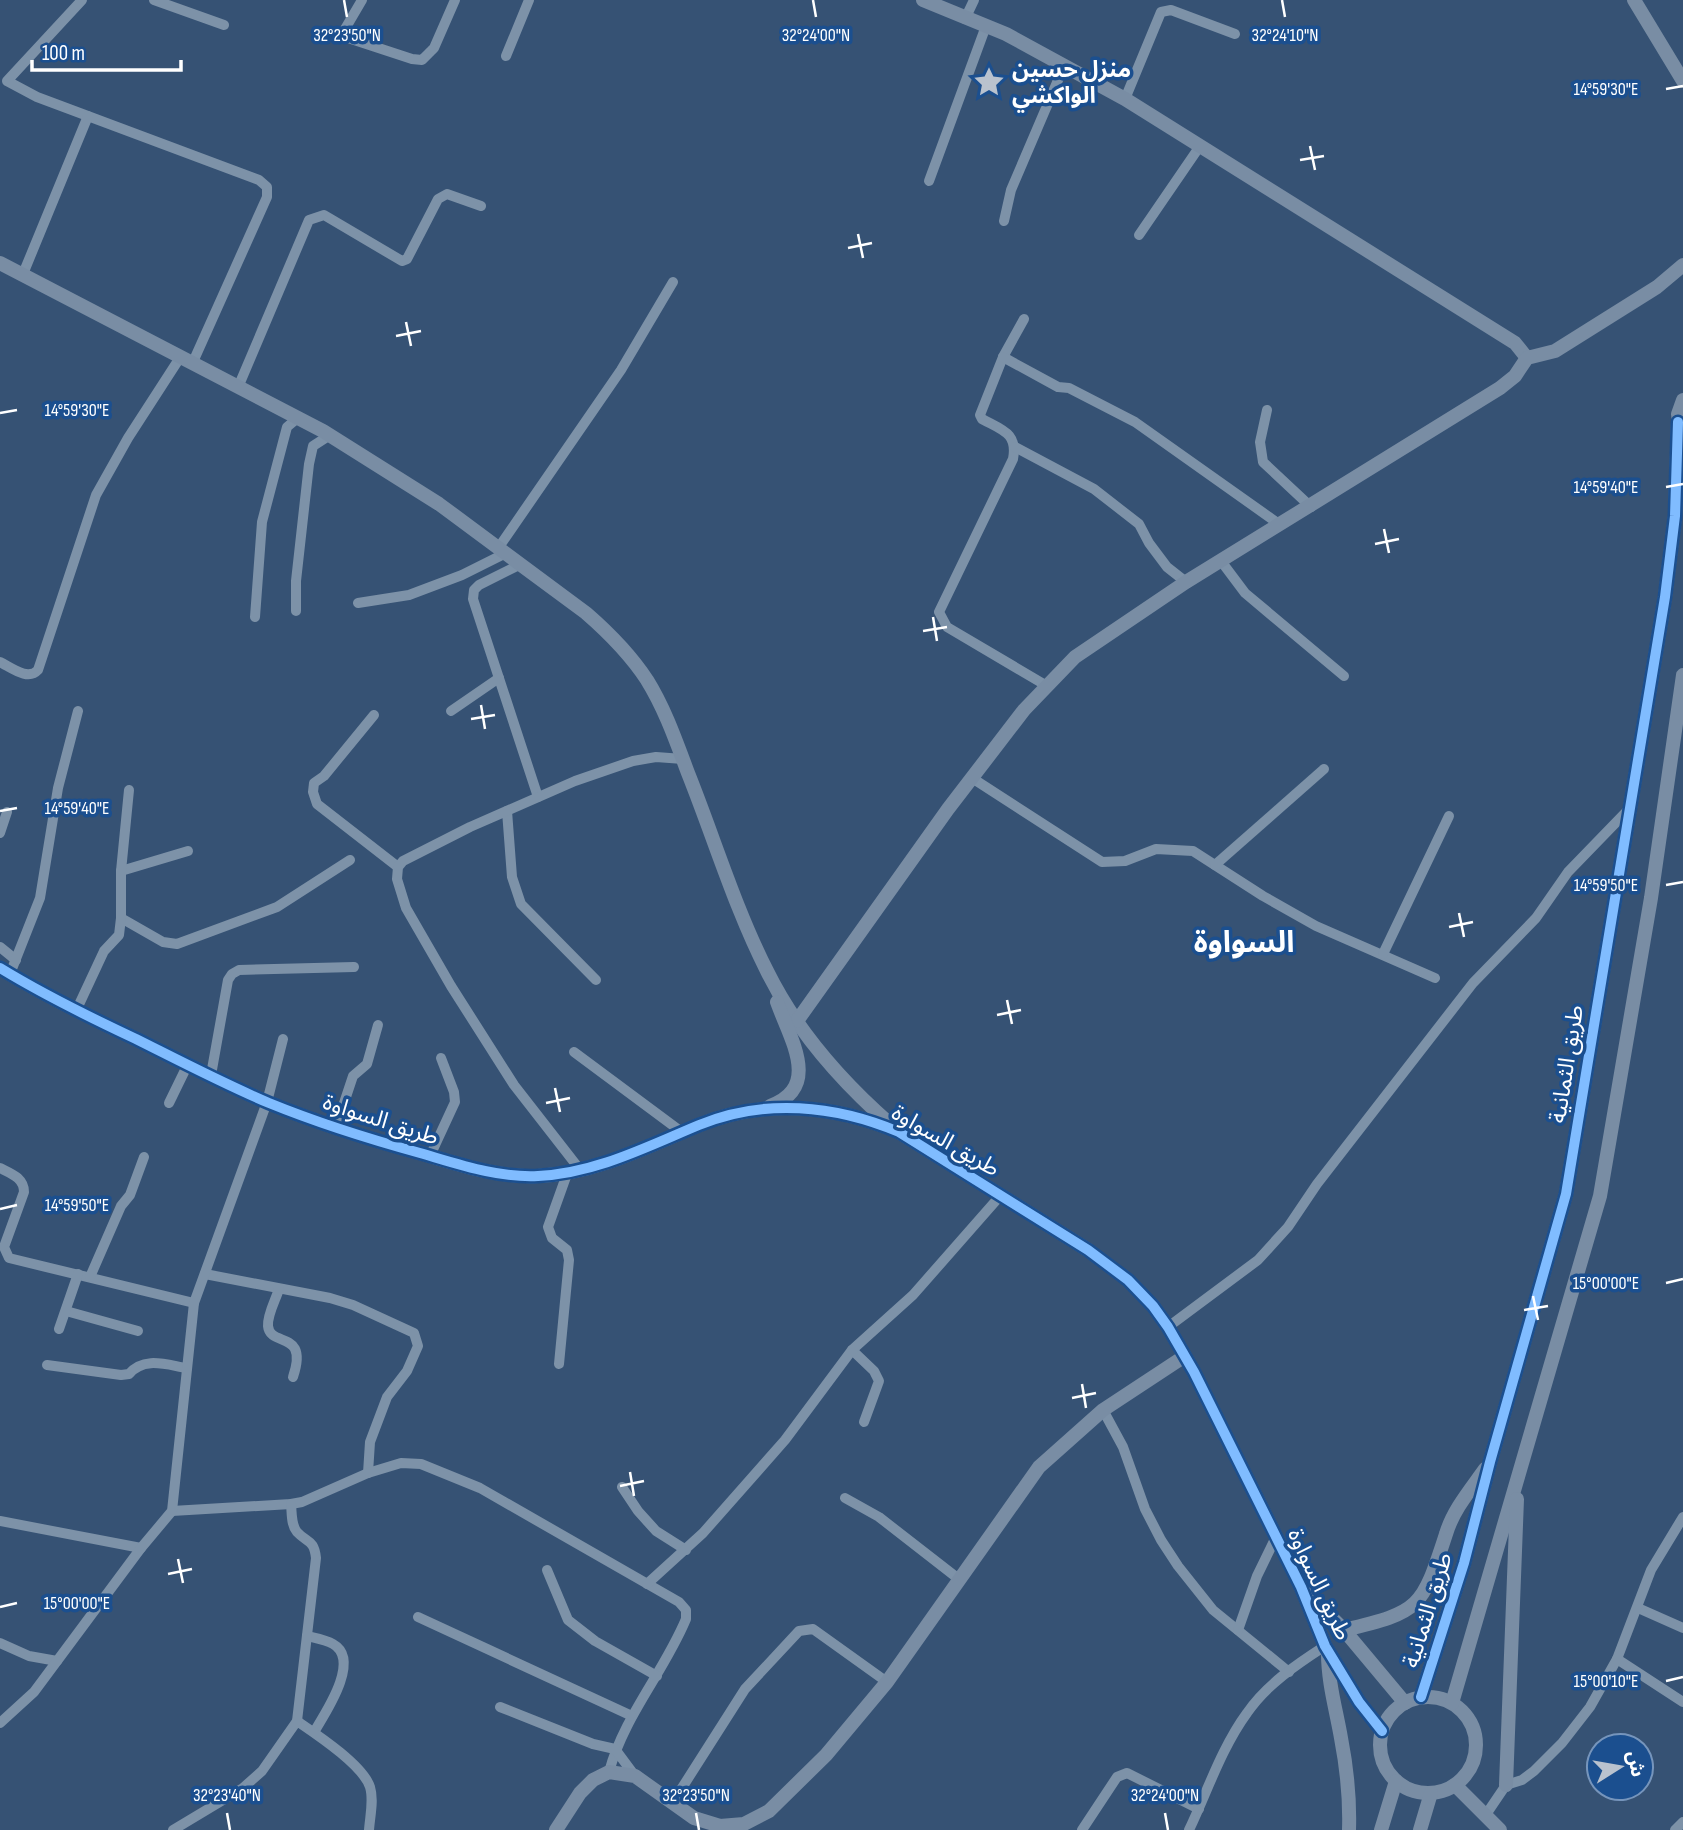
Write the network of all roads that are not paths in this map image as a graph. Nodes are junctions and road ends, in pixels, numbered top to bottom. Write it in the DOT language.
graph roads {
  1 [pos="82,0"];
  2 [pos="154,0"];
  3 [pos="362,0"];
  4 [pos="455,0"];
  5 [pos="529,0"];
  6 [pos="923,0"];
  7 [pos="974,0"];
  8 [pos="1634,0"];
  9 [pos="965,19"];
  10 [pos="224,25"];
  11 [pos="986,26"];
  12 [pos="1235,34"];
  13 [pos="506,56"];
  14 [pos="1064,66"];
  15 [pos="1683,81"];
  16 [pos="3,84"];
  17 [pos="1125,99"];
  18 [pos="88,116"];
  19 [pos="1200,146"];
  20 [pos="929,181"];
  21 [pos="481,206"];
  22 [pos="1004,221"];
  23 [pos="1139,235"];
  24 [pos="0,263"];
  25 [pos="1683,265"];
  26 [pos="23,274"];
  27 [pos="673,282"];
  28 [pos="1024,319"];
  29 [pos="1003,357"];
  30 [pos="1527,358"];
  31 [pos="187,359"];
  32 [pos="239,385"];
  33 [pos="1682,401"];
  34 [pos="1267,410"];
  35 [pos="299,417"];
  36 [pos="1680,428"];
  37 [pos="330,435"];
  38 [pos="1015,447"];
  39 [pos="1679,500"];
  40 [pos="1311,507"];
  41 [pos="1279,524"];
  42 [pos="503,550"];
  43 [pos="1221,561"];
  44 [pos="521,564"];
  45 [pos="1186,582"];
  46 [pos="358,603"];
  47 [pos="296,611"];
  48 [pos="255,617"];
  49 [pos="0,662"];
  50 [pos="1344,676"];
  51 [pos="1683,676"];
  52 [pos="499,678"];
  53 [pos="1048,686"];
  54 [pos="79,711"];
  55 [pos="451,711"];
  56 [pos="374,715"];
  57 [pos="682,759"];
  58 [pos="1324,769"];
  59 [pos="971,778"];
  60 [pos="129,790"];
  61 [pos="538,797"];
  62 [pos="1630,808"];
  63 [pos="7,811"];
  64 [pos="508,811"];
  65 [pos="1449,816"];
  66 [pos="0,833"];
  67 [pos="188,851"];
  68 [pos="350,860"];
  69 [pos="1215,866"];
  70 [pos="398,867"];
  71 [pos="121,871"];
  72 [pos="121,918"];
  73 [pos="0,947"];
  74 [pos="1382,954"];
  75 [pos="16,960"];
  76 [pos="354,967"];
  77 [pos="5,971"];
  78 [pos="766,971"];
  79 [pos="1435,978"];
  80 [pos="596,980"];
  81 [pos="76,1011"];
  82 [pos="797,1021"];
  83 [pos="377,1025"];
  84 [pos="283,1040"];
  85 [pos="574,1052"];
  86 [pos="441,1058"];
  87 [pos="188,1064"];
  88 [pos="211,1075"];
  89 [pos="267,1102"];
  90 [pos="169,1103"];
  91 [pos="760,1110"];
  92 [pos="336,1127"];
  93 [pos="899,1132"];
  94 [pos="683,1133"];
  95 [pos="430,1156"];
  96 [pos="144,1157"];
  97 [pos="0,1168"];
  98 [pos="574,1172"];
  99 [pos="1000,1196"];
  100 [pos="78,1274"];
  101 [pos="205,1274"];
  102 [pos="90,1277"];
  103 [pos="279,1289"];
  104 [pos="194,1303"];
  105 [pos="65,1311"];
  106 [pos="1168,1327"];
  107 [pos="59,1329"];
  108 [pos="138,1331"];
  109 [pos="852,1350"];
  110 [pos="1185,1356"];
  111 [pos="559,1364"];
  112 [pos="47,1365"];
  113 [pos="187,1368"];
  114 [pos="293,1377"];
  115 [pos="1103,1410"];
  116 [pos="864,1422"];
  117 [pos="1490,1462"];
  118 [pos="368,1473"];
  119 [pos="1517,1476"];
  120 [pos="622,1486"];
  121 [pos="845,1498"];
  122 [pos="291,1504"];
  123 [pos="172,1511"];
  124 [pos="1683,1517"];
  125 [pos="0,1521"];
  126 [pos="1276,1537"];
  127 [pos="141,1548"];
  128 [pos="686,1550"];
  129 [pos="547,1570"];
  130 [pos="960,1580"];
  131 [pos="647,1584"];
  132 [pos="1301,1587"];
  133 [pos="1638,1608"];
  134 [pos="418,1617"];
  135 [pos="1683,1628"];
  136 [pos="1238,1630"];
  137 [pos="1344,1630"];
  138 [pos="307,1636"];
  139 [pos="0,1643"];
  140 [pos="1326,1648"];
  141 [pos="1617,1659"];
  142 [pos="57,1661"];
  143 [pos="1289,1672"];
  144 [pos="657,1676"];
  145 [pos="887,1682"];
  146 [pos="1421,1697"];
  147 [pos="1683,1702"];
  148 [pos="1405,1703"];
  149 [pos="1452,1703"];
  150 [pos="500,1707"];
  151 [pos="632,1716"];
  152 [pos="297,1721"];
  153 [pos="0,1723"];
  154 [pos="1382,1731"];
  155 [pos="314,1732"];
  156 [pos="615,1749"];
  157 [pos="609,1772"];
  158 [pos="635,1776"];
  159 [pos="1396,1781"];
  160 [pos="1454,1785"];
  161 [pos="1506,1785"];
  162 [pos="1431,1793"];
  163 [pos="673,1802"];
  164 [pos="1199,1809"];
  165 [pos="1485,1816"];
  166 [pos="1683,1822"];
  167 [pos="173,1830"];
  168 [pos="369,1830"];
  169 [pos="556,1830"];
  170 [pos="1082,1830"];
  171 [pos="1189,1830"];
  172 [pos="1349,1830"];
  173 [pos="1381,1830"];
  174 [pos="1420,1830"];
  175 [pos="1500,1830"];
  176 [pos="1675,1830"];
  1 -- 16 [label="street"];
  2 -- 10 [label="street"];
  3 -- 4 [label="street"];
  5 -- 13 [label="street"];
  6 -- 9 [label="street"];
  7 -- 9 [label="street"];
  8 -- 15 [label="street"];
  9 -- 11 [label="street"];
  11 -- 14 [label="street"];
  11 -- 20 [label="street"];
  12 -- 17 [label="street"];
  14 -- 17 [label="street"];
  14 -- 22 [label="street"];
  16 -- 18 [label="street"];
  17 -- 19 [label="street"];
  18 -- 26 [label="street"];
  18 -- 31 [label="street"];
  19 -- 23 [label="street"];
  19 -- 30 [label="street"];
  21 -- 32 [label="street"];
  24 -- 26 [label="street"];
  25 -- 30 [label="street"];
  26 -- 31 [label="street"];
  27 -- 42 [label="street"];
  28 -- 29 [label="street"];
  29 -- 38 [label="street"];
  29 -- 41 [label="street"];
  30 -- 40 [label="street"];
  31 -- 32 [label="street"];
  31 -- 49 [label="street"];
  32 -- 35 [label="street"];
  33 -- 36 [label="street, طريق الثمانية"];
  34 -- 40 [label="street"];
  35 -- 37 [label="street"];
  35 -- 48 [label="street"];
  36 -- 39 [label="street, طريق الثمانية"];
  37 -- 42 [label="street"];
  37 -- 47 [label="street"];
  38 -- 45 [label="street"];
  38 -- 53 [label="street"];
  39 -- 62 [label="street, طريق الثمانية"];
  40 -- 41 [label="street"];
  41 -- 43 [label="street"];
  42 -- 44 [label="street"];
  42 -- 46 [label="street"];
  43 -- 45 [label="street"];
  43 -- 50 [label="street"];
  44 -- 52 [label="street"];
  44 -- 57 [label="street"];
  45 -- 53 [label="street"];
  51 -- 119 [label="street"];
  52 -- 55 [label="street"];
  52 -- 61 [label="street"];
  53 -- 59 [label="street"];
  54 -- 75 [label="street"];
  56 -- 70 [label="street"];
  57 -- 61 [label="street"];
  57 -- 78 [label="street"];
  58 -- 69 [label="street"];
  59 -- 69 [label="street"];
  59 -- 82 [label="street"];
  60 -- 71 [label="street"];
  61 -- 64 [label="street"];
  62 -- 106 [label="street"];
  62 -- 117 [label="street, طريق الثمانية"];
  63 -- 66 [label="street"];
  64 -- 70 [label="street"];
  64 -- 80 [label="street"];
  65 -- 74 [label="street"];
  67 -- 71 [label="street"];
  68 -- 72 [label="street"];
  69 -- 74 [label="street"];
  70 -- 98 [label="street"];
  71 -- 72 [label="street"];
  72 -- 81 [label="street"];
  73 -- 75 [label="street"];
  74 -- 79 [label="street"];
  75 -- 77 [label="street"];
  76 -- 88 [label="street"];
  77 -- 81 [label="street, طريق السواوة"];
  78 -- 82 [label="street"];
  78 -- 91 [label="street"];
  81 -- 87 [label="street, طريق السواوة"];
  82 -- 93 [label="street"];
  83 -- 92 [label="street"];
  84 -- 89 [label="street"];
  85 -- 94 [label="street"];
  86 -- 95 [label="street"];
  87 -- 88 [label="street, طريق السواوة"];
  87 -- 90 [label="street"];
  88 -- 89 [label="street, طريق السواوة"];
  89 -- 92 [label="street, طريق السواوة"];
  89 -- 101 [label="street"];
  91 -- 93 [label="street, طريق السواوة"];
  91 -- 94 [label="street, طريق السواوة"];
  92 -- 95 [label="street, طريق السواوة"];
  93 -- 99 [label="street, طريق السواوة"];
  94 -- 98 [label="street, طريق السواوة"];
  95 -- 98 [label="street, طريق السواوة"];
  96 -- 102 [label="street"];
  97 -- 100 [label="street"];
  98 -- 111 [label="street"];
  99 -- 106 [label="street, طريق السواوة"];
  99 -- 109 [label="street"];
  100 -- 102 [label="street"];
  100 -- 105 [label="street"];
  101 -- 103 [label="street"];
  101 -- 104 [label="street"];
  102 -- 104 [label="street"];
  103 -- 114 [label="street"];
  103 -- 118 [label="street"];
  104 -- 113 [label="street"];
  105 -- 107 [label="street"];
  105 -- 108 [label="street"];
  106 -- 110 [label="street, طريق السواوة"];
  109 -- 116 [label="street"];
  109 -- 128 [label="street"];
  110 -- 115 [label="street"];
  110 -- 126 [label="street, طريق السواوة"];
  112 -- 113 [label="street"];
  113 -- 123 [label="street"];
  115 -- 130 [label="street"];
  115 -- 136 [label="street"];
  117 -- 137 [label="street"];
  117 -- 146 [label="street, طريق الثمانية"];
  118 -- 122 [label="street"];
  118 -- 131 [label="street"];
  119 -- 149 [label="street"];
  119 -- 161 [label="street"];
  120 -- 128 [label="street"];
  121 -- 130 [label="street"];
  122 -- 123 [label="street"];
  122 -- 138 [label="street"];
  123 -- 127 [label="street"];
  124 -- 133 [label="street"];
  125 -- 127 [label="street"];
  126 -- 132 [label="street, طريق السواوة"];
  126 -- 136 [label="street"];
  127 -- 142 [label="street"];
  128 -- 131 [label="street"];
  129 -- 144 [label="street"];
  130 -- 145 [label="street"];
  131 -- 144 [label="street"];
  132 -- 137 [label="street"];
  132 -- 140 [label="street, طريق السواوة"];
  133 -- 135 [label="street"];
  133 -- 141 [label="street"];
  134 -- 151 [label="street"];
  136 -- 143 [label="street"];
  137 -- 148 [label="street"];
  138 -- 152 [label="street"];
  138 -- 155 [label="street"];
  139 -- 142 [label="street"];
  140 -- 143 [label="street"];
  140 -- 154 [label="street, طريق السواوة"];
  140 -- 172 [label="street"];
  141 -- 147 [label="street"];
  141 -- 161 [label="street"];
  142 -- 153 [label="street"];
  143 -- 164 [label="street"];
  144 -- 151 [label="street"];
  145 -- 163 [label="street"];
  145 -- 163 [label="street"];
  146 -- 148 [label="street"];
  146 -- 149 [label="street"];
  148 -- 154 [label="street"];
  149 -- 160 [label="street"];
  150 -- 156 [label="street"];
  151 -- 156 [label="street"];
  152 -- 155 [label="street"];
  152 -- 167 [label="street"];
  154 -- 159 [label="street"];
  155 -- 168 [label="street"];
  156 -- 157 [label="street"];
  156 -- 158 [label="street"];
  157 -- 158 [label="street"];
  157 -- 169 [label="street"];
  158 -- 163 [label="street"];
  159 -- 162 [label="street"];
  159 -- 173 [label="street"];
  160 -- 162 [label="street"];
  160 -- 165 [label="street"];
  161 -- 165 [label="street"];
  162 -- 174 [label="street"];
  164 -- 170 [label="street"];
  164 -- 171 [label="street"];
  165 -- 175 [label="street"];
  166 -- 176 [label="street"];
}
